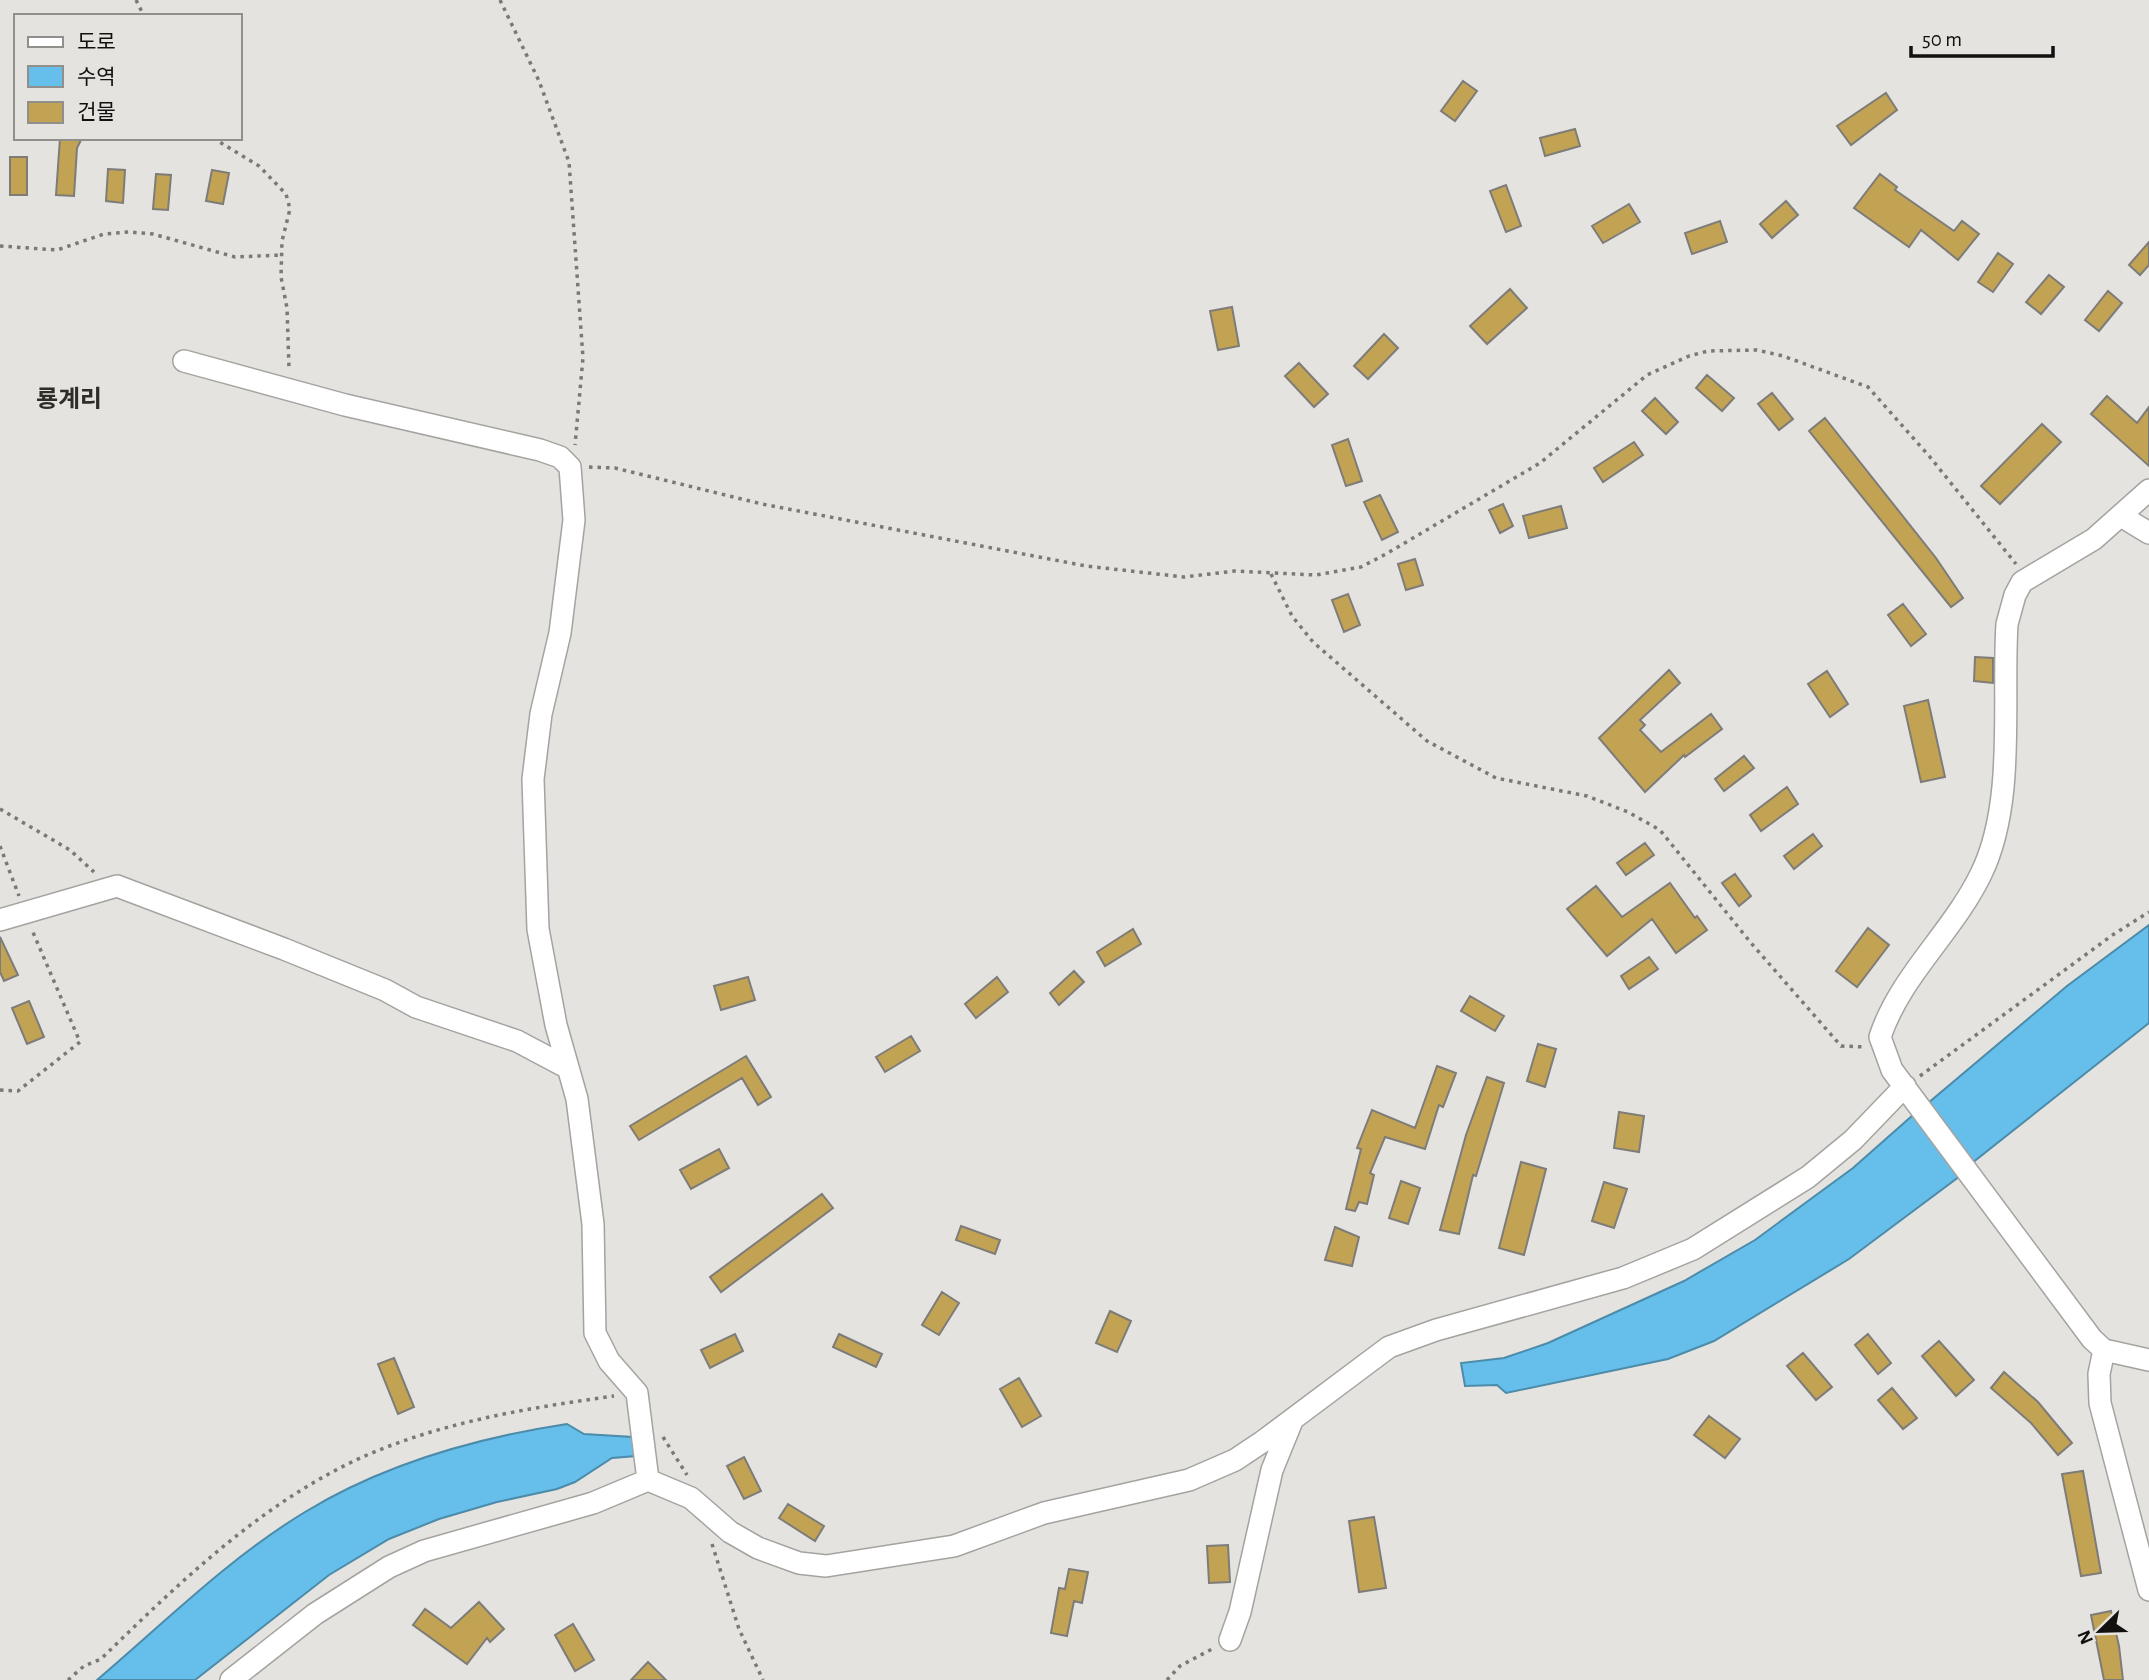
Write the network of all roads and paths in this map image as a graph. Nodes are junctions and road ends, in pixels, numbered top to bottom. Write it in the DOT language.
graph roads {
  1 [pos="500,0"];
  2 [pos="216,140"];
  3 [pos="0,246"];
  4 [pos="281,256"];
  5 [pos="184,361"];
  6 [pos="290,388"];
  7 [pos="570,467"];
  8 [pos="2149,490"];
  9 [pos="2121,516"];
  10 [pos="2149,533"];
  11 [pos="1272,574"];
  12 [pos="2027,578"];
  13 [pos="0,809"];
  14 [pos="0,846"];
  15 [pos="104,887"];
  16 [pos="25,912"];
  17 [pos="2149,912"];
  18 [pos="0,920"];
  19 [pos="1881,1048"];
  20 [pos="566,1067"];
  21 [pos="0,1090"];
  22 [pos="1910,1094"];
  23 [pos="2104,1350"];
  24 [pos="2149,1360"];
  25 [pos="637,1393"];
  26 [pos="1292,1421"];
  27 [pos="648,1479"];
  28 [pos="2149,1590"];
  29 [pos="1230,1640"];
  30 [pos="68,1680"];
  31 [pos="231,1680"];
  32 [pos="1167,1680"];
  1 -- 7 [label="path"];
  2 -- 4 [label="path"];
  3 -- 4 [label="path"];
  4 -- 6 [label="path"];
  5 -- 6 [label="street"];
  6 -- 7 [label="street"];
  7 -- 11 [label="path"];
  7 -- 20 [label="street"];
  8 -- 9 [label="street"];
  9 -- 10 [label="street"];
  9 -- 12 [label="street"];
  11 -- 12 [label="path"];
  11 -- 19 [label="path"];
  12 -- 19 [label="street"];
  13 -- 15 [label="path"];
  14 -- 16 [label="path"];
  15 -- 16 [label="street"];
  15 -- 20 [label="street"];
  16 -- 18 [label="street"];
  16 -- 21 [label="path"];
  17 -- 22 [label="path"];
  19 -- 22 [label="street"];
  20 -- 25 [label="street"];
  22 -- 23 [label="street"];
  22 -- 26 [label="street"];
  23 -- 24 [label="street"];
  23 -- 28 [label="street"];
  25 -- 27 [label="street"];
  25 -- 30 [label="path"];
  26 -- 27 [label="street"];
  26 -- 29 [label="street"];
  27 -- 31 [label="street"];
  29 -- 32 [label="path"];
}
